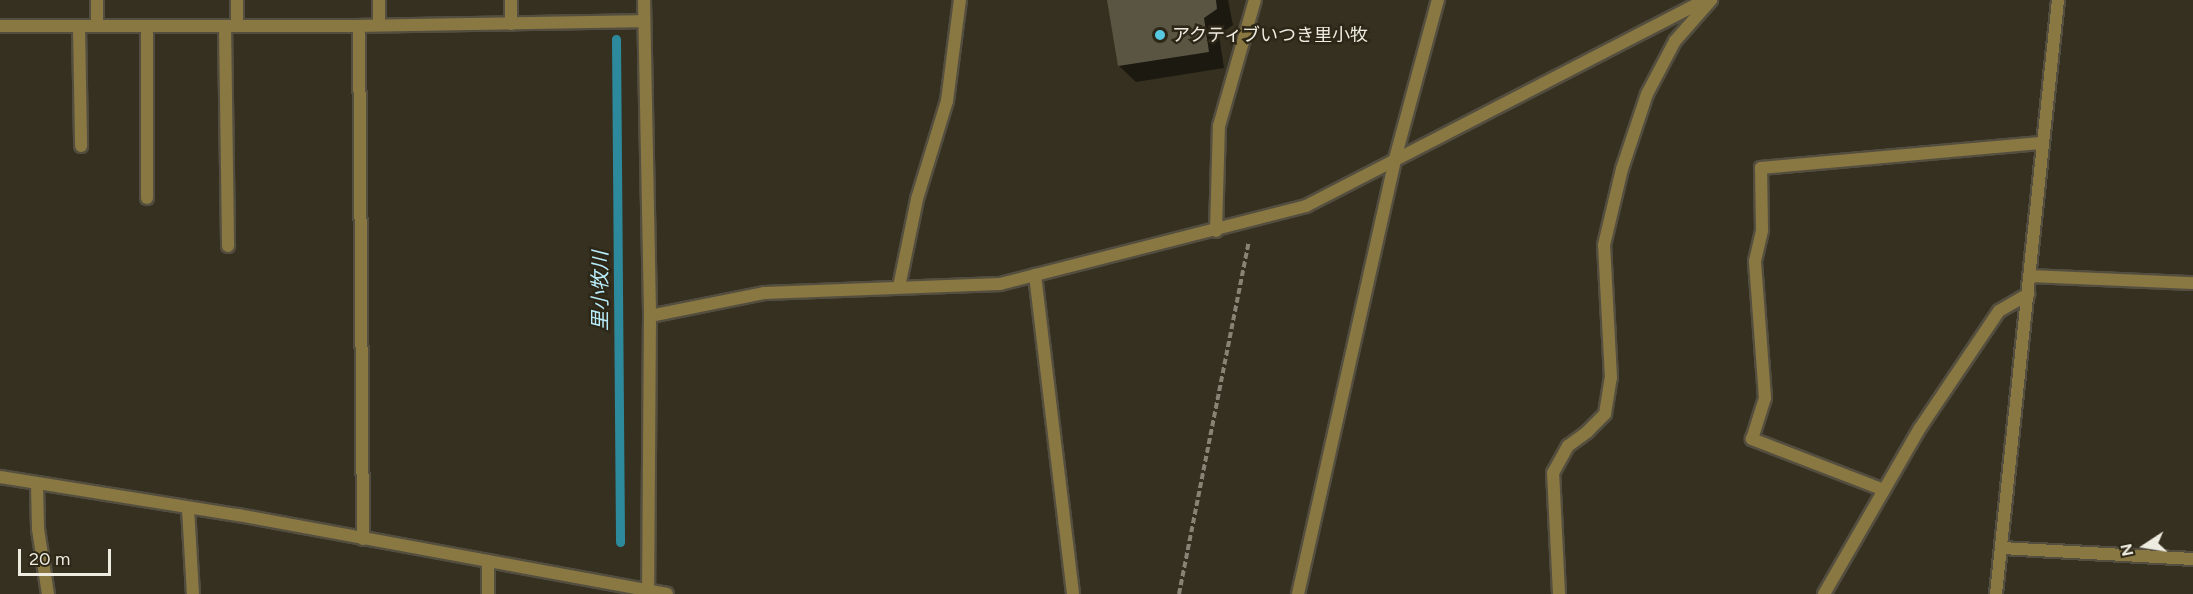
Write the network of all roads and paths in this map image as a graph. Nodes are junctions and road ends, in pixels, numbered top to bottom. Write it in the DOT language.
graph roads {
  1 [pos="97,0"];
  2 [pos="237,0"];
  3 [pos="379,0"];
  4 [pos="511,0"];
  5 [pos="644,0"];
  6 [pos="960,0"];
  7 [pos="1254,0"];
  8 [pos="1438,0"];
  9 [pos="1705,0"];
  10 [pos="1711,0"];
  11 [pos="2058,0"];
  12 [pos="644,21"];
  13 [pos="511,24"];
  14 [pos="379,25"];
  15 [pos="0,26"];
  16 [pos="79,26"];
  17 [pos="97,26"];
  18 [pos="147,26"];
  19 [pos="231,26"];
  20 [pos="359,26"];
  21 [pos="2043,143"];
  22 [pos="81,146"];
  23 [pos="1395,159"];
  24 [pos="147,198"];
  25 [pos="1253,222"];
  26 [pos="1216,231"];
  27 [pos="228,246"];
  28 [pos="1035,275"];
  29 [pos="2030,276"];
  30 [pos="2193,283"];
  31 [pos="899,287"];
  32 [pos="2029,294"];
  33 [pos="650,316"];
  34 [pos="0,477"];
  35 [pos="37,484"];
  36 [pos="1884,490"];
  37 [pos="188,508"];
  38 [pos="363,539"];
  39 [pos="2002,548"];
  40 [pos="2193,559"];
  41 [pos="488,562"];
  42 [pos="647,592"];
  43 [pos="48,594"];
  44 [pos="193,594"];
  45 [pos="488,594"];
  46 [pos="667,594"];
  47 [pos="1073,594"];
  48 [pos="1179,594"];
  49 [pos="1298,594"];
  50 [pos="1559,594"];
  51 [pos="1824,594"];
  52 [pos="1996,594"];
  1 -- 17 [label="street"];
  2 -- 19 [label="street"];
  3 -- 14 [label="street"];
  4 -- 13 [label="street"];
  5 -- 12 [label="street"];
  6 -- 31 [label="street"];
  7 -- 26 [label="street"];
  8 -- 23 [label="street"];
  9 -- 23 [label="street"];
  10 -- 50 [label="street"];
  11 -- 21 [label="street"];
  12 -- 13 [label="street"];
  12 -- 33 [label="street"];
  13 -- 14 [label="street"];
  14 -- 20 [label="street"];
  15 -- 16 [label="street"];
  16 -- 17 [label="street"];
  16 -- 22 [label="street"];
  17 -- 18 [label="street"];
  18 -- 19 [label="street"];
  18 -- 24 [label="street"];
  19 -- 20 [label="street"];
  19 -- 27 [label="street"];
  20 -- 38 [label="street"];
  21 -- 29 [label="street"];
  21 -- 36 [label="street"];
  23 -- 25 [label="street"];
  23 -- 49 [label="street"];
  25 -- 26 [label="street"];
  25 -- 48 [label="path"];
  26 -- 28 [label="street"];
  28 -- 31 [label="street"];
  28 -- 47 [label="street"];
  29 -- 30 [label="street"];
  29 -- 32 [label="street"];
  31 -- 33 [label="street"];
  32 -- 36 [label="street"];
  32 -- 39 [label="street"];
  33 -- 42 [label="street"];
  34 -- 35 [label="street"];
  35 -- 37 [label="street"];
  35 -- 43 [label="street"];
  36 -- 51 [label="street"];
  37 -- 38 [label="street"];
  37 -- 44 [label="street"];
  38 -- 41 [label="street"];
  39 -- 40 [label="street"];
  39 -- 52 [label="street"];
  41 -- 42 [label="street"];
  41 -- 45 [label="street"];
  42 -- 46 [label="street"];
}
